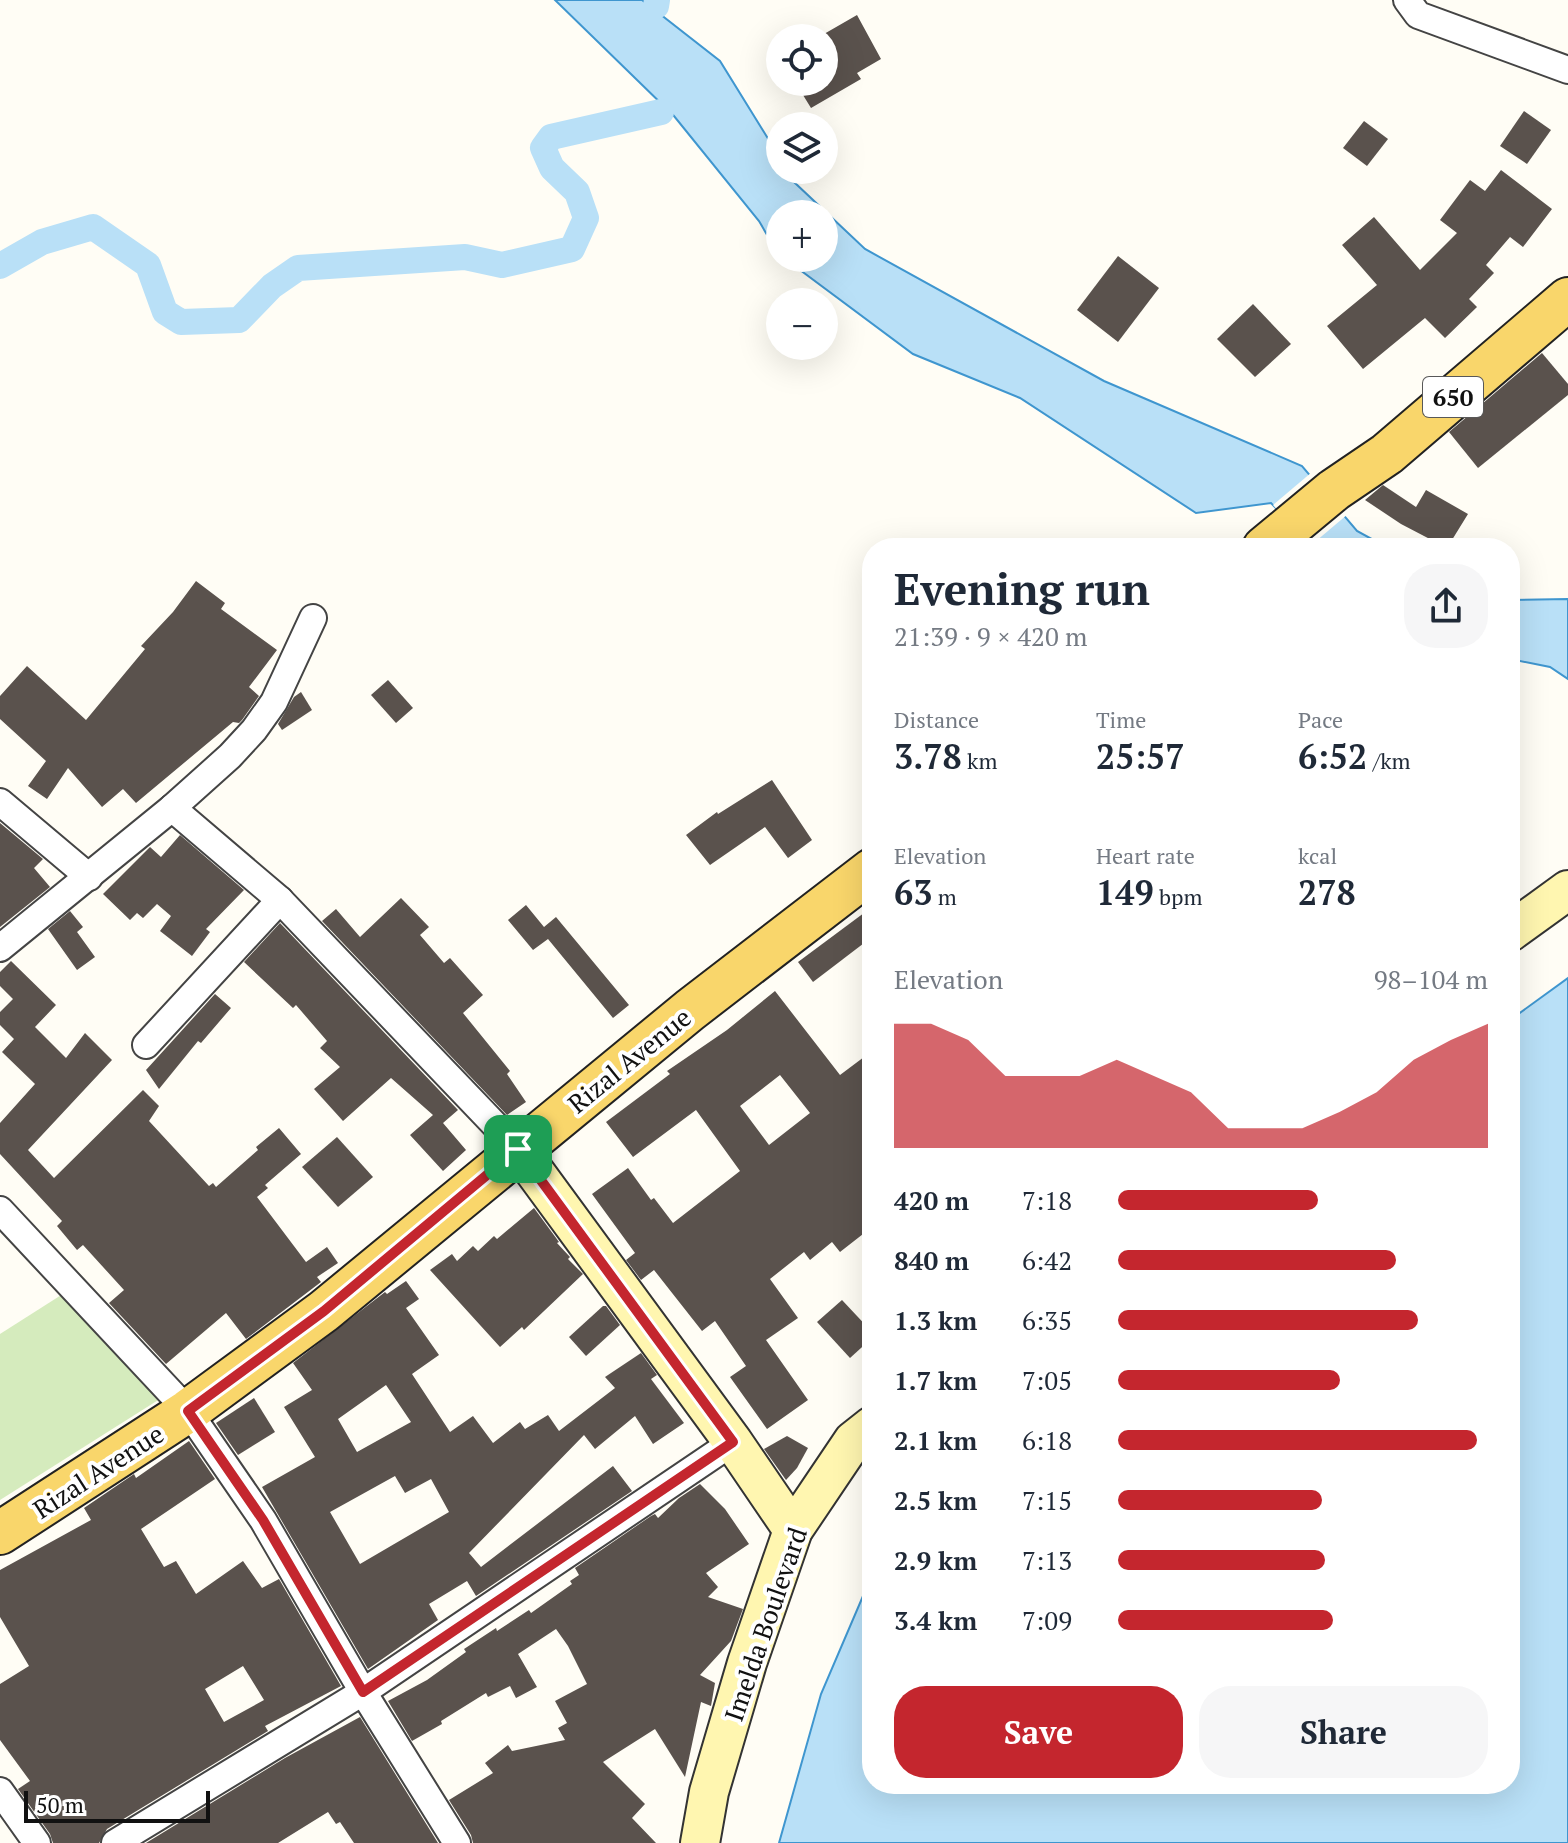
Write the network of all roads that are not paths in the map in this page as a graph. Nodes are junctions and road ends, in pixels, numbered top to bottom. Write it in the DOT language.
graph roads {
  1 [pos="1407,0"];
  2 [pos="1568,70"];
  3 [pos="1568,299"];
  4 [pos="1277,537"];
  5 [pos="313,618"];
  6 [pos="0,802"];
  7 [pos="172,808"];
  8 [pos="89,877"];
  9 [pos="862,878"];
  10 [pos="1568,890"];
  11 [pos="280,900"];
  12 [pos="1520,925"];
  13 [pos="0,948"];
  14 [pos="146,1045"];
  15 [pos="518,1149"];
  16 [pos="0,1210"];
  17 [pos="188,1411"];
  18 [pos="862,1434"];
  19 [pos="733,1442"];
  20 [pos="793,1530"];
  21 [pos="0,1533"];
  22 [pos="363,1692"];
  23 [pos="0,1791"];
  24 [pos="37,1843"];
  25 [pos="115,1843"];
  26 [pos="457,1843"];
  27 [pos="700,1843"];
  1 -- 2 [label="street"];
  3 -- 4 [label="main road, 650"];
  5 -- 7 [label="street"];
  6 -- 8 [label="street"];
  7 -- 8 [label="street"];
  7 -- 11 [label="street"];
  8 -- 13 [label="street"];
  9 -- 15 [label="main road, Rizal Avenue"];
  10 -- 12 [label="main road"];
  11 -- 14 [label="street"];
  11 -- 15 [label="street"];
  15 -- 17 [label="main road, Rizal Avenue"];
  15 -- 19 [label="main road"];
  16 -- 17 [label="street"];
  17 -- 21 [label="main road, Rizal Avenue"];
  17 -- 22 [label="street"];
  18 -- 20 [label="main road, Imelda Boulevard"];
  19 -- 20 [label="main road"];
  19 -- 22 [label="street"];
  20 -- 27 [label="main road, Imelda Boulevard"];
  22 -- 25 [label="street"];
  22 -- 26 [label="street"];
  23 -- 24 [label="street"];
}
